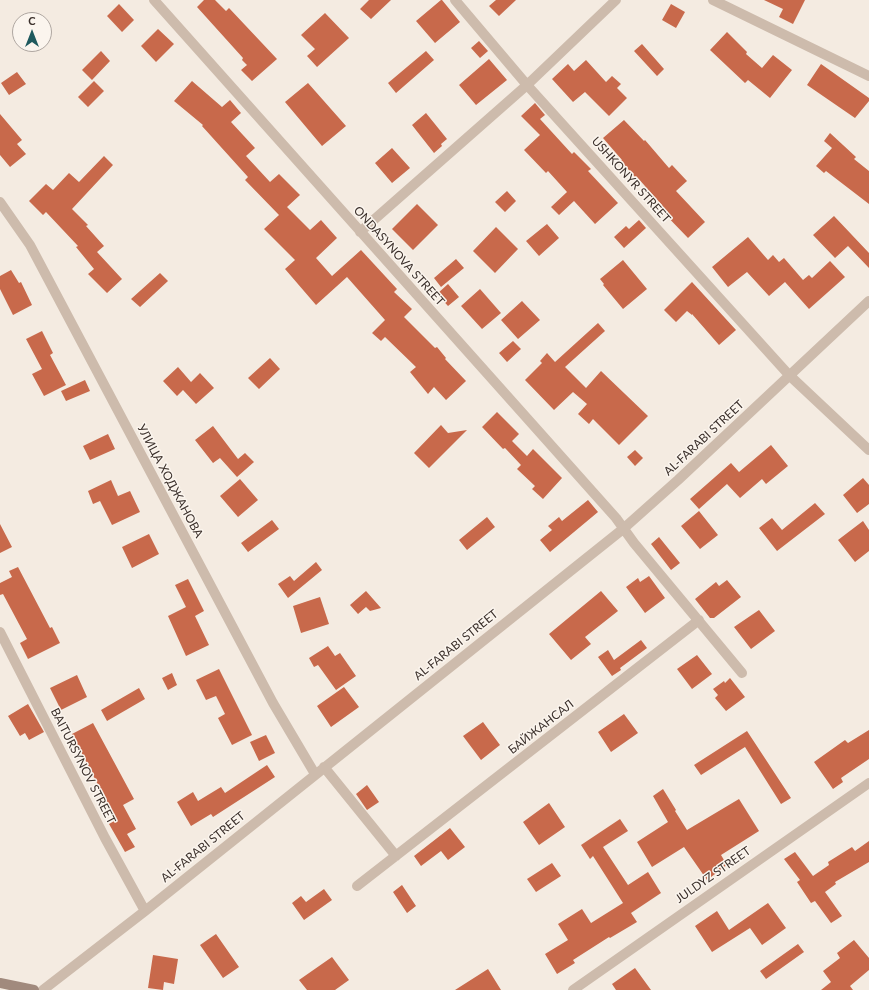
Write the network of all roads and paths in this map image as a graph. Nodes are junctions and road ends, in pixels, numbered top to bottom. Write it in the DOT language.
graph roads {
  1 [pos="154,0"];
  2 [pos="455,0"];
  3 [pos="616,0"];
  4 [pos="713,0"];
  5 [pos="869,76"];
  6 [pos="527,84"];
  7 [pos="0,202"];
  8 [pos="360,232"];
  9 [pos="869,301"];
  10 [pos="789,375"];
  11 [pos="869,450"];
  12 [pos="623,529"];
  13 [pos="698,620"];
  14 [pos="0,632"];
  15 [pos="742,673"];
  16 [pos="324,766"];
  17 [pos="315,774"];
  18 [pos="869,783"];
  19 [pos="396,856"];
  20 [pos="357,886"];
  21 [pos="145,911"];
  22 [pos="0,983"];
  23 [pos="34,990"];
  24 [pos="43,990"];
  25 [pos="573,990"];
  1 -- 8 [label="street, ONDASYNOVA STREET"];
  2 -- 6 [label="street, USHKONYR STREET"];
  3 -- 6 [label="street"];
  4 -- 5 [label="street"];
  6 -- 8 [label="street"];
  6 -- 10 [label="street, USHKONYR STREET"];
  7 -- 17 [label="street, УЛИЦА ХОДЖАНОВА"];
  8 -- 12 [label="street, ONDASYNOVA STREET"];
  9 -- 10 [label="street, AL-FARABI STREET"];
  10 -- 11 [label="street, USHKONYR STREET"];
  10 -- 12 [label="street, AL-FARABI STREET"];
  12 -- 13 [label="street"];
  12 -- 16 [label="street, AL-FARABI STREET"];
  13 -- 15 [label="street"];
  13 -- 19 [label="street, БАЙЖАНСАЛ"];
  14 -- 21 [label="street, BAITURSYNOV STREET"];
  16 -- 17 [label="street, AL-FARABI STREET"];
  16 -- 19 [label="street"];
  17 -- 21 [label="street, AL-FARABI STREET"];
  18 -- 25 [label="street, JULDYZ STREET"];
  19 -- 20 [label="street, БАЙЖАНСАЛ"];
  21 -- 24 [label="street, AL-FARABI STREET"];
  22 -- 23 [label="main road"];
}
